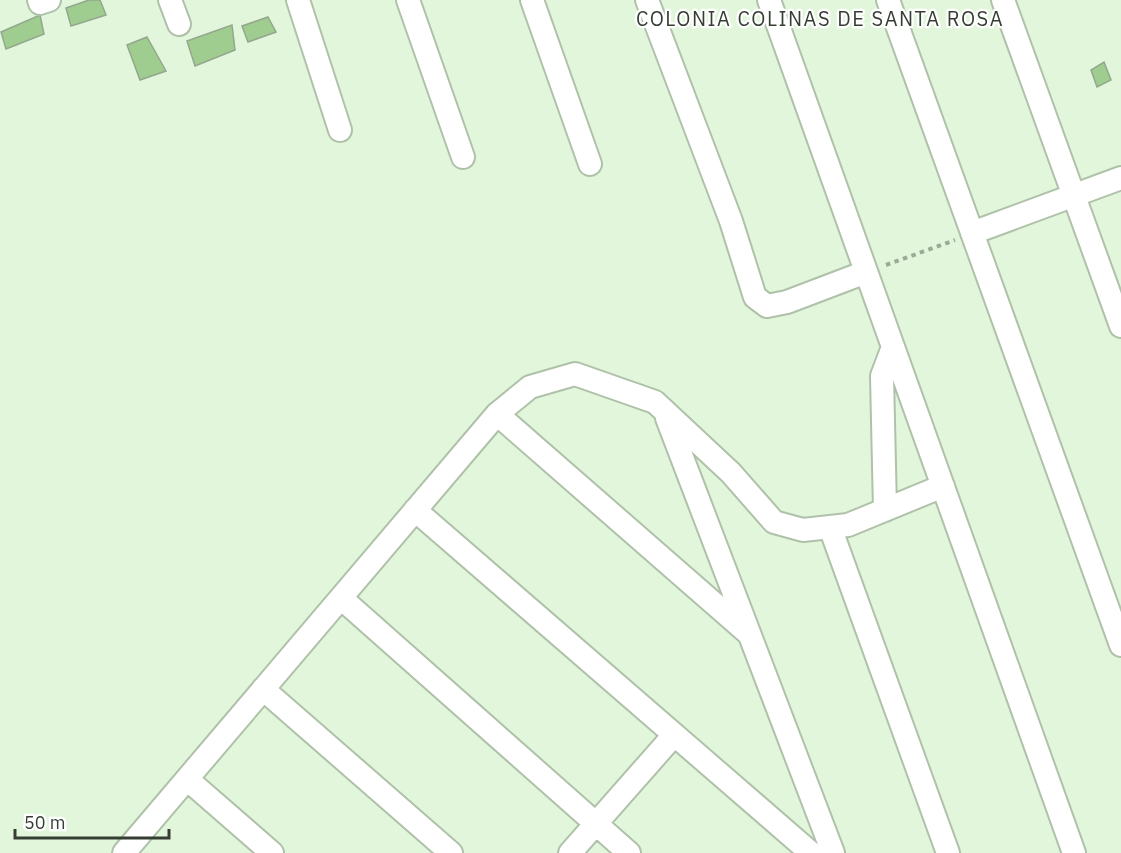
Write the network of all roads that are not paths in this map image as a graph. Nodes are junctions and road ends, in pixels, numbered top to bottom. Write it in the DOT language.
graph roads {
  1 [pos="39,0"];
  2 [pos="49,0"];
  3 [pos="170,0"];
  4 [pos="298,0"];
  5 [pos="408,0"];
  6 [pos="531,0"];
  7 [pos="647,0"];
  8 [pos="769,0"];
  9 [pos="888,0"];
  10 [pos="1003,0"];
  11 [pos="179,24"];
  12 [pos="340,130"];
  13 [pos="463,156"];
  14 [pos="590,164"];
  15 [pos="1121,178"];
  16 [pos="1074,196"];
  17 [pos="972,233"];
  18 [pos="866,272"];
  19 [pos="1121,326"];
  20 [pos="893,347"];
  21 [pos="664,411"];
  22 [pos="497,414"];
  23 [pos="943,486"];
  24 [pos="415,510"];
  25 [pos="885,510"];
  26 [pos="830,527"];
  27 [pos="341,598"];
  28 [pos="750,636"];
  29 [pos="1121,645"];
  30 [pos="263,689"];
  31 [pos="674,735"];
  32 [pos="187,779"];
  33 [pos="596,824"];
  34 [pos="124,853"];
  35 [pos="272,853"];
  36 [pos="451,853"];
  37 [pos="570,853"];
  38 [pos="629,853"];
  39 [pos="811,853"];
  40 [pos="833,853"];
  41 [pos="948,853"];
  42 [pos="1074,853"];
  1 -- 2 [label="street"];
  3 -- 11 [label="street"];
  4 -- 12 [label="street"];
  5 -- 13 [label="street"];
  6 -- 14 [label="street"];
  7 -- 18 [label="street"];
  8 -- 18 [label="street"];
  9 -- 17 [label="street"];
  10 -- 16 [label="street"];
  15 -- 16 [label="street"];
  16 -- 17 [label="street"];
  16 -- 19 [label="street"];
  17 -- 29 [label="street"];
  18 -- 20 [label="street"];
  20 -- 23 [label="street"];
  20 -- 25 [label="street"];
  21 -- 22 [label="street"];
  21 -- 26 [label="street"];
  21 -- 28 [label="street"];
  22 -- 24 [label="street"];
  22 -- 28 [label="street"];
  23 -- 25 [label="street"];
  23 -- 42 [label="street"];
  24 -- 27 [label="street"];
  24 -- 31 [label="street"];
  25 -- 26 [label="street"];
  26 -- 41 [label="street"];
  27 -- 30 [label="street"];
  27 -- 33 [label="street"];
  28 -- 40 [label="street"];
  30 -- 32 [label="street"];
  30 -- 36 [label="street"];
  31 -- 33 [label="street"];
  31 -- 39 [label="street"];
  32 -- 34 [label="street"];
  32 -- 35 [label="street"];
  33 -- 37 [label="street"];
  33 -- 38 [label="street"];
}
